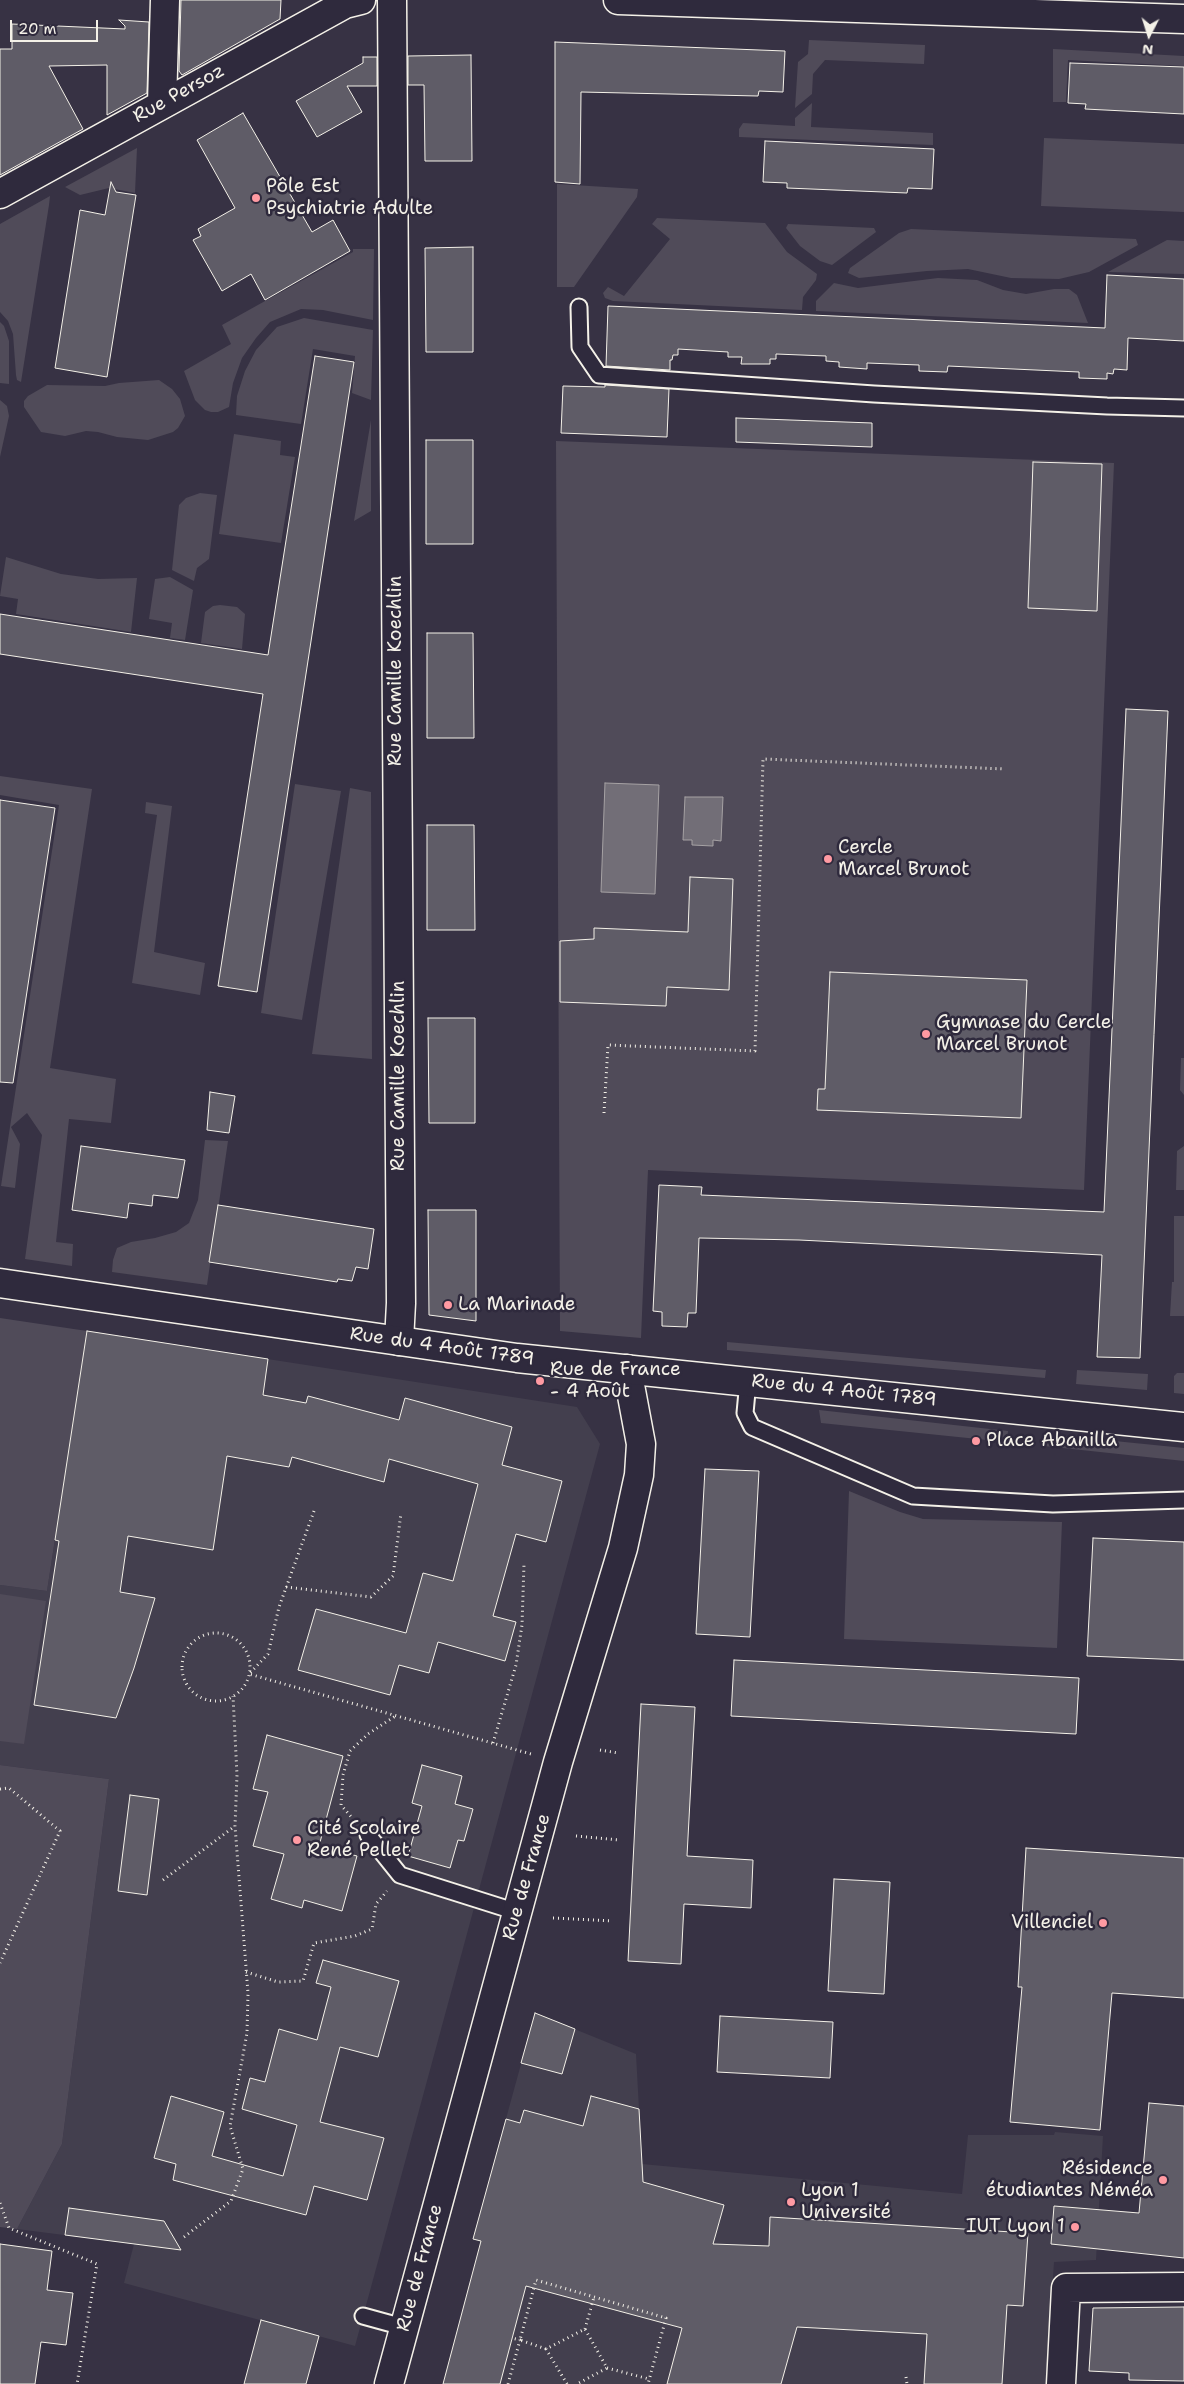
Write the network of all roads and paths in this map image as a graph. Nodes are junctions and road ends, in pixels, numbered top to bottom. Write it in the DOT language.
graph roads {
  1 [pos="165,0"];
  2 [pos="361,0"];
  3 [pos="392,0"];
  4 [pos="618,0"];
  5 [pos="1116,11"];
  6 [pos="1184,19"];
  7 [pos="162,104"];
  8 [pos="0,194"];
  9 [pos="579,307"];
  10 [pos="1184,408"];
  11 [pos="1005,769"];
  12 [pos="604,1113"];
  13 [pos="0,1283"];
  14 [pos="399,1341"];
  15 [pos="627,1369"];
  16 [pos="748,1381"];
  17 [pos="1184,1427"];
  18 [pos="1184,1500"];
  19 [pos="314,1511"];
  20 [pos="400,1513"];
  21 [pos="524,1564"];
  22 [pos="286,1587"];
  23 [pos="249,1674"];
  24 [pos="233,1696"];
  25 [pos="397,1715"];
  26 [pos="493,1743"];
  27 [pos="600,1750"];
  28 [pos="618,1753"];
  29 [pos="558,1762"];
  30 [pos="0,1789"];
  31 [pos="235,1826"];
  32 [pos="368,1835"];
  33 [pos="576,1836"];
  34 [pos="619,1840"];
  35 [pos="400,1875"];
  36 [pos="163,1880"];
  37 [pos="517,1912"];
  38 [pos="553,1918"];
  39 [pos="612,1921"];
  40 [pos="0,1963"];
  41 [pos="246,1972"];
  42 [pos="0,2203"];
  43 [pos="184,2237"];
  44 [pos="1184,2287"];
  45 [pos="594,2297"];
  46 [pos="363,2316"];
  47 [pos="403,2327"];
  48 [pos="585,2328"];
  49 [pos="512,2338"];
  50 [pos="520,2340"];
  51 [pos="546,2349"];
  52 [pos="607,2368"];
  53 [pos="906,2377"];
  54 [pos="649,2379"];
  55 [pos="77,2384"];
  56 [pos="388,2384"];
  57 [pos="508,2384"];
  58 [pos="567,2384"];
  59 [pos="577,2384"];
  60 [pos="648,2384"];
  61 [pos="907,2384"];
  62 [pos="1061,2384"];
  1 -- 7 [label="street"];
  2 -- 7 [label="street, Rue Persoz"];
  3 -- 14 [label="street, Rue Camille Koechlin"];
  4 -- 5 [label="street"];
  5 -- 6 [label="street"];
  7 -- 8 [label="street, Rue Persoz"];
  9 -- 10 [label="lane"];
  11 -- 12 [label="path"];
  13 -- 14 [label="street, Rue du 4 Août 1789"];
  14 -- 15 [label="street, Rue du 4 Août 1789"];
  15 -- 16 [label="street, Rue du 4 Août 1789"];
  15 -- 29 [label="street, Rue de France"];
  16 -- 17 [label="street, Rue du 4 Août 1789"];
  16 -- 18 [label="lane"];
  19 -- 22 [label="path"];
  20 -- 22 [label="path"];
  21 -- 26 [label="path"];
  22 -- 23 [label="path"];
  23 -- 24 [label="path"];
  23 -- 24 [label="path"];
  23 -- 25 [label="path"];
  24 -- 31 [label="path"];
  25 -- 26 [label="path"];
  25 -- 32 [label="path"];
  26 -- 29 [label="path"];
  27 -- 28 [label="path"];
  29 -- 37 [label="street, Rue de France"];
  30 -- 40 [label="path"];
  31 -- 36 [label="path"];
  31 -- 41 [label="path"];
  32 -- 35 [label="lane"];
  33 -- 34 [label="path"];
  35 -- 37 [label="lane"];
  35 -- 41 [label="path"];
  37 -- 47 [label="street, Rue de France"];
  38 -- 39 [label="path"];
  41 -- 43 [label="path"];
  42 -- 55 [label="path"];
  44 -- 62 [label="street"];
  45 -- 48 [label="path"];
  45 -- 50 [label="path"];
  45 -- 54 [label="path"];
  46 -- 47 [label="lane"];
  47 -- 56 [label="street, Rue de France"];
  48 -- 51 [label="path"];
  48 -- 52 [label="path"];
  49 -- 50 [label="path"];
  50 -- 51 [label="path"];
  50 -- 57 [label="path"];
  51 -- 58 [label="path"];
  52 -- 54 [label="path"];
  52 -- 59 [label="path"];
  53 -- 61 [label="path"];
  54 -- 60 [label="path"];
}
